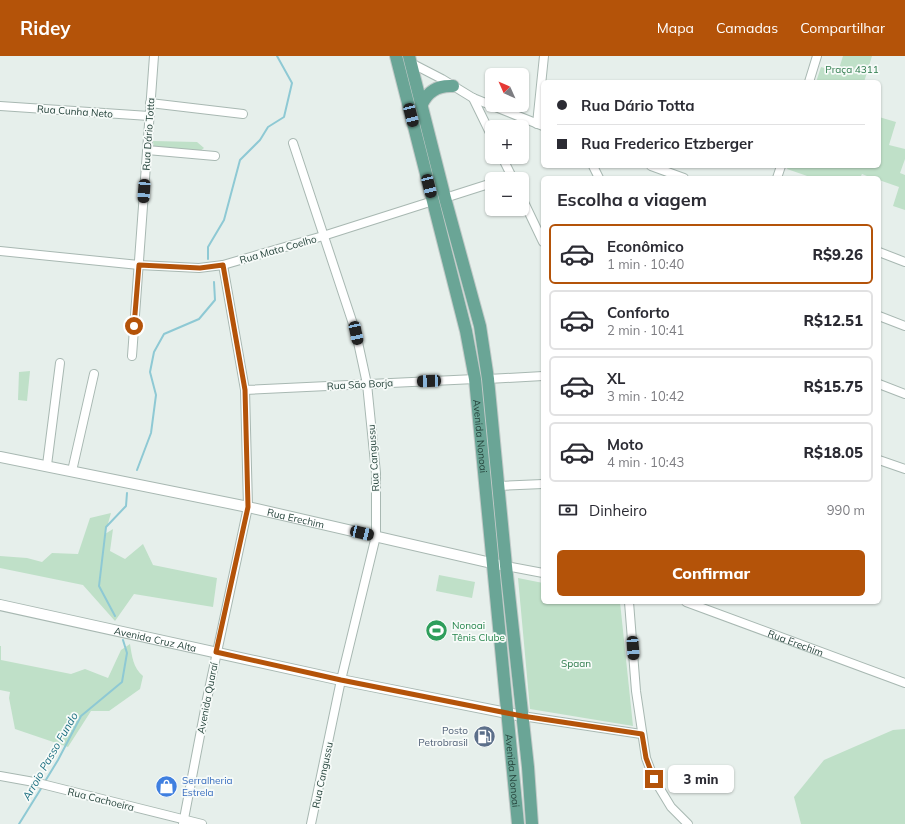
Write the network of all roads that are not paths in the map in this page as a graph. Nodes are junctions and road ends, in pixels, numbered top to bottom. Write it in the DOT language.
graph roads {
  1 [pos="154,56"];
  2 [pos="396,56"];
  3 [pos="544,56"];
  4 [pos="818,56"];
  5 [pos="409,58"];
  6 [pos="543,80"];
  7 [pos="810,80"];
  8 [pos="452,86"];
  9 [pos="473,98"];
  10 [pos="150,103"];
  11 [pos="422,104"];
  12 [pos="0,106"];
  13 [pos="541,108"];
  14 [pos="243,114"];
  15 [pos="150,116"];
  16 [pos="485,123"];
  17 [pos="540,125"];
  18 [pos="293,143"];
  19 [pos="147,150"];
  20 [pos="215,156"];
  21 [pos="656,168"];
  22 [pos="678,176"];
  23 [pos="485,184"];
  24 [pos="445,198"];
  25 [pos="433,201"];
  26 [pos="529,213"];
  27 [pos="323,236"];
  28 [pos="541,238"];
  29 [pos="0,251"];
  30 [pos="881,253"];
  31 [pos="905,262"];
  32 [pos="139,265"];
  33 [pos="223,265"];
  34 [pos="881,317"];
  35 [pos="905,326"];
  36 [pos="132,356"];
  37 [pos="60,364"];
  38 [pos="94,374"];
  39 [pos="541,376"];
  40 [pos="475,379"];
  41 [pos="488,379"];
  42 [pos="367,384"];
  43 [pos="881,385"];
  44 [pos="245,390"];
  45 [pos="905,394"];
  46 [pos="0,457"];
  47 [pos="881,461"];
  48 [pos="47,465"];
  49 [pos="905,469"];
  50 [pos="72,471"];
  51 [pos="541,484"];
  52 [pos="499,486"];
  53 [pos="248,507"];
  54 [pos="376,536"];
  55 [pos="493,563"];
  56 [pos="506,566"];
  57 [pos="541,573"];
  58 [pos="629,604"];
  59 [pos="691,604"];
  60 [pos="0,605"];
  61 [pos="216,652"];
  62 [pos="341,680"];
  63 [pos="905,683"];
  64 [pos="508,713"];
  65 [pos="522,716"];
  66 [pos="642,734"];
  67 [pos="0,776"];
  68 [pos="183,822"];
  69 [pos="202,824"];
  70 [pos="311,824"];
  71 [pos="518,824"];
  72 [pos="532,824"];
  73 [pos="688,824"];
  1 -- 10 [label="street, Rua Dário Totta"];
  2 -- 25 [label="main road, Avenida Nonoai"];
  3 -- 6 [label="street"];
  4 -- 7 [label="street"];
  5 -- 8 [label="street"];
  5 -- 11 [label="main road, Avenida Nonoai"];
  8 -- 9 [label="street"];
  8 -- 11 [label="main road"];
  9 -- 16 [label="street"];
  9 -- 17 [label="street"];
  10 -- 14 [label="street"];
  10 -- 15 [label="street, Rua Dário Totta"];
  11 -- 24 [label="main road, Avenida Nonoai"];
  12 -- 15 [label="street, Rua Cunha Neto"];
  13 -- 17 [label="street"];
  15 -- 19 [label="street, Rua Dário Totta"];
  18 -- 27 [label="street, Rua Cangussu"];
  19 -- 20 [label="street"];
  19 -- 32 [label="street, Rua Dário Totta"];
  21 -- 22 [label="street"];
  23 -- 24 [label="street"];
  24 -- 41 [label="main road, Avenida Nonoai"];
  25 -- 27 [label="street, Rua Mata Coelho"];
  25 -- 40 [label="main road, Avenida Nonoai"];
  26 -- 28 [label="street"];
  27 -- 33 [label="street, Rua Mata Coelho"];
  27 -- 42 [label="street, Rua Cangussu"];
  29 -- 32 [label="street, Rua Mata Coelho"];
  30 -- 31 [label="street"];
  32 -- 33 [label="street, Rua Mata Coelho"];
  32 -- 36 [label="street, Rua Dário Totta"];
  33 -- 44 [label="street, Avenida Quaraí"];
  34 -- 35 [label="street"];
  37 -- 48 [label="street"];
  38 -- 50 [label="street"];
  39 -- 41 [label="street"];
  40 -- 42 [label="street, Rua São Borja"];
  40 -- 55 [label="main road, Avenida Nonoai"];
  41 -- 52 [label="main road, Avenida Nonoai"];
  42 -- 44 [label="street, Rua São Borja"];
  42 -- 54 [label="street, Rua Cangussu"];
  43 -- 45 [label="street"];
  44 -- 53 [label="street, Avenida Quaraí"];
  46 -- 48 [label="street, Rua Erechim"];
  47 -- 49 [label="street"];
  48 -- 50 [label="street, Rua Erechim"];
  50 -- 53 [label="street, Rua Erechim"];
  51 -- 52 [label="street"];
  52 -- 56 [label="main road, Avenida Nonoai"];
  53 -- 54 [label="street, Rua Erechim"];
  53 -- 61 [label="street, Avenida Quaraí"];
  54 -- 55 [label="street, Rua Erechim"];
  54 -- 62 [label="street, Rua Cangussu"];
  55 -- 56 [label="street, Rua Erechim"];
  55 -- 64 [label="main road, Avenida Nonoai"];
  56 -- 57 [label="street, Rua Erechim"];
  56 -- 65 [label="main road, Avenida Nonoai"];
  58 -- 66 [label="street"];
  59 -- 63 [label="street, Rua Erechim"];
  60 -- 61 [label="street, Avenida Cruz Alta"];
  61 -- 62 [label="street, Avenida Cruz Alta"];
  61 -- 68 [label="street, Avenida Quaraí"];
  62 -- 64 [label="street, Avenida Cruz Alta"];
  62 -- 70 [label="street, Rua Cangussu"];
  64 -- 65 [label="street, Avenida Cruz Alta"];
  64 -- 71 [label="main road, Avenida Nonoai"];
  65 -- 66 [label="street, Avenida Cruz Alta"];
  65 -- 72 [label="main road, Avenida Nonoai"];
  66 -- 73 [label="street"];
  67 -- 68 [label="street, Rua Cachoeira"];
  68 -- 69 [label="street, Rua Cachoeira"];
}
